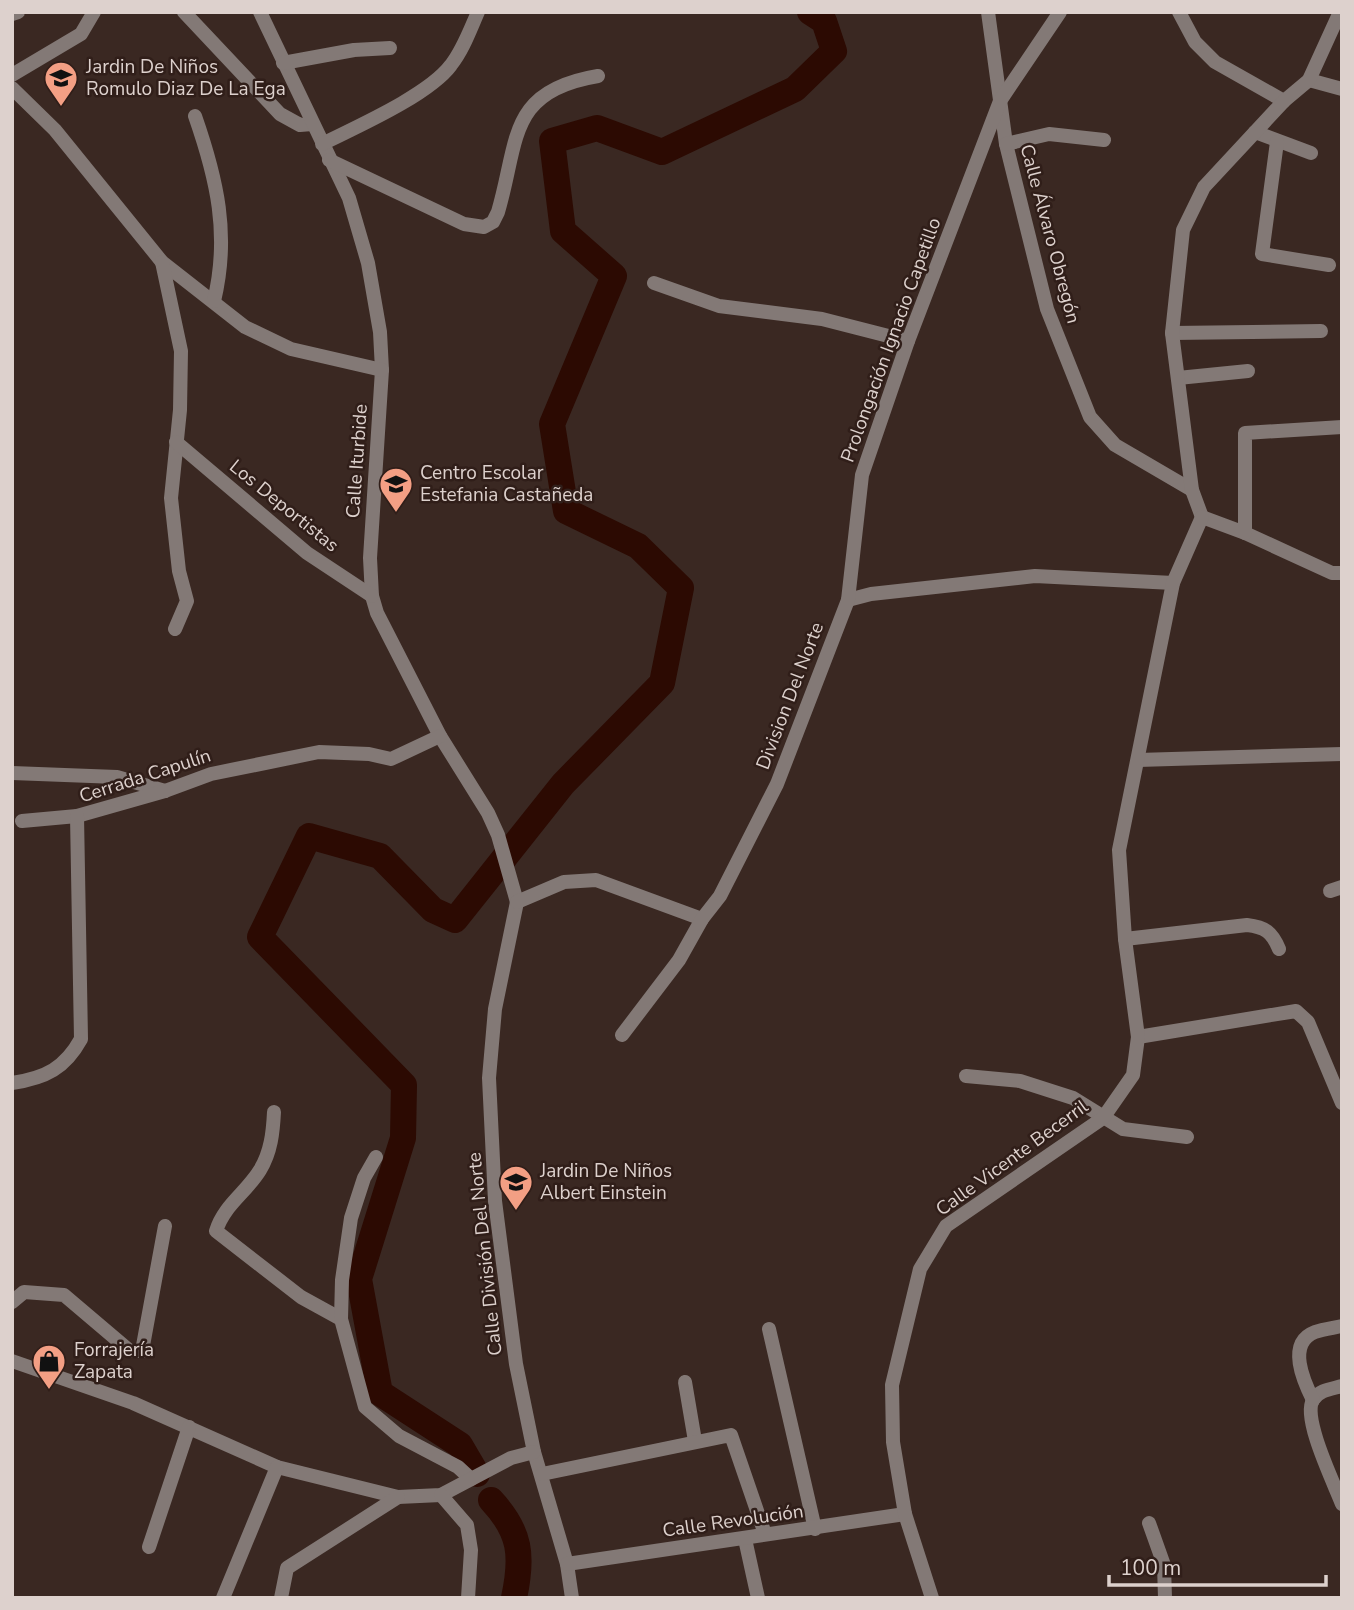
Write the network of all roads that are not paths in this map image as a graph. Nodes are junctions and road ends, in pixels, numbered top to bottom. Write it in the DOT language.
graph roads {
  1 [pos="18,12"];
  2 [pos="93,12"];
  3 [pos="184,12"];
  4 [pos="260,12"];
  5 [pos="478,12"];
  6 [pos="988,12"];
  7 [pos="1060,12"];
  8 [pos="1179,12"];
  9 [pos="1340,12"];
  10 [pos="12,14"];
  11 [pos="390,48"];
  12 [pos="283,63"];
  13 [pos="12,75"];
  14 [pos="598,76"];
  15 [pos="1309,80"];
  16 [pos="12,88"];
  17 [pos="1342,89"];
  18 [pos="1000,100"];
  19 [pos="1284,101"];
  20 [pos="195,116"];
  21 [pos="312,124"];
  22 [pos="1255,132"];
  23 [pos="1104,140"];
  24 [pos="1277,142"];
  25 [pos="322,144"];
  26 [pos="1006,144"];
  27 [pos="1311,153"];
  28 [pos="330,160"];
  29 [pos="162,262"];
  30 [pos="1329,265"];
  31 [pos="654,283"];
  32 [pos="214,301"];
  33 [pos="1321,331"];
  34 [pos="1172,333"];
  35 [pos="908,341"];
  36 [pos="382,370"];
  37 [pos="1248,371"];
  38 [pos="1178,378"];
  39 [pos="1342,427"];
  40 [pos="176,442"];
  41 [pos="1192,490"];
  42 [pos="1202,517"];
  43 [pos="1245,533"];
  44 [pos="1342,573"];
  45 [pos="1173,583"];
  46 [pos="372,596"];
  47 [pos="848,600"];
  48 [pos="175,629"];
  49 [pos="440,736"];
  50 [pos="1342,754"];
  51 [pos="1138,760"];
  52 [pos="12,773"];
  53 [pos="164,791"];
  54 [pos="78,816"];
  55 [pos="22,821"];
  56 [pos="516,897"];
  57 [pos="702,919"];
  58 [pos="1125,939"];
  59 [pos="1279,949"];
  60 [pos="622,1035"];
  61 [pos="1138,1037"];
  62 [pos="966,1076"];
  63 [pos="12,1083"];
  64 [pos="1342,1103"];
  65 [pos="274,1112"];
  66 [pos="1103,1118"];
  67 [pos="1187,1137"];
  68 [pos="376,1157"];
  69 [pos="165,1226"];
  70 [pos="12,1302"];
  71 [pos="341,1319"];
  72 [pos="1342,1326"];
  73 [pos="769,1329"];
  74 [pos="12,1361"];
  75 [pos="685,1382"];
  76 [pos="1342,1386"];
  77 [pos="1313,1400"];
  78 [pos="188,1427"];
  79 [pos="695,1441"];
  80 [pos="534,1452"];
  81 [pos="276,1467"];
  82 [pos="542,1474"];
  83 [pos="471,1479"];
  84 [pos="440,1495"];
  85 [pos="398,1497"];
  86 [pos="1342,1504"];
  87 [pos="905,1514"];
  88 [pos="1149,1522"];
  89 [pos="815,1529"];
  90 [pos="765,1534"];
  91 [pos="744,1539"];
  92 [pos="149,1547"];
  93 [pos="567,1564"];
  94 [pos="223,1598"];
  95 [pos="281,1598"];
  96 [pos="468,1598"];
  97 [pos="572,1598"];
  98 [pos="758,1598"];
  99 [pos="932,1598"];
  100 [pos="1165,1598"];
  1 -- 10 [label="street"];
  2 -- 13 [label="street"];
  3 -- 21 [label="street"];
  4 -- 12 [label="street, Calle Iturbide"];
  5 -- 25 [label="street"];
  6 -- 18 [label="street, Calle Álvaro Obregón"];
  7 -- 18 [label="street, Prolongación Ignacio Capetillo"];
  8 -- 19 [label="street"];
  9 -- 15 [label="street"];
  11 -- 12 [label="street"];
  12 -- 21 [label="street, Calle Iturbide"];
  14 -- 28 [label="street"];
  15 -- 17 [label="street"];
  15 -- 19 [label="street"];
  16 -- 29 [label="street"];
  18 -- 26 [label="street, Calle Álvaro Obregón"];
  18 -- 35 [label="street, Prolongación Ignacio Capetillo"];
  19 -- 22 [label="street"];
  20 -- 32 [label="street"];
  21 -- 25 [label="street, Calle Iturbide"];
  22 -- 24 [label="street"];
  22 -- 34 [label="street"];
  23 -- 26 [label="street"];
  24 -- 27 [label="street"];
  24 -- 30 [label="street"];
  25 -- 28 [label="street, Calle Iturbide"];
  26 -- 41 [label="street, Calle Álvaro Obregón"];
  28 -- 36 [label="street, Calle Iturbide"];
  29 -- 32 [label="street"];
  29 -- 40 [label="street"];
  31 -- 35 [label="street"];
  32 -- 36 [label="street"];
  33 -- 34 [label="street"];
  34 -- 38 [label="street"];
  35 -- 47 [label="street, Prolongación Ignacio Capetillo"];
  36 -- 46 [label="street, Calle Iturbide"];
  37 -- 38 [label="street"];
  38 -- 41 [label="street"];
  39 -- 43 [label="street"];
  40 -- 46 [label="street, Los Deportistas"];
  40 -- 48 [label="street"];
  41 -- 42 [label="street"];
  42 -- 43 [label="street"];
  42 -- 45 [label="street"];
  43 -- 44 [label="street"];
  45 -- 47 [label="street"];
  45 -- 51 [label="street, Calle Vicente Becerril"];
  46 -- 49 [label="street, Calle Iturbide"];
  47 -- 57 [label="street, Division Del Norte"];
  49 -- 53 [label="street, Cerrada Capulín"];
  49 -- 56 [label="street, Calle Iturbide"];
  50 -- 51 [label="street"];
  51 -- 58 [label="street, Calle Vicente Becerril"];
  52 -- 53 [label="street"];
  53 -- 54 [label="street, Cerrada Capulín"];
  54 -- 55 [label="street"];
  54 -- 63 [label="street, Cerrada Capulín"];
  56 -- 57 [label="street"];
  56 -- 80 [label="street, Calle División Del Norte"];
  57 -- 60 [label="street, Division Del Norte"];
  58 -- 59 [label="street"];
  58 -- 61 [label="street, Calle Vicente Becerril"];
  61 -- 64 [label="street"];
  61 -- 66 [label="street, Calle Vicente Becerril"];
  62 -- 66 [label="street"];
  65 -- 71 [label="street"];
  66 -- 67 [label="street"];
  66 -- 87 [label="street, Calle Vicente Becerril"];
  68 -- 71 [label="street"];
  69 -- 70 [label="street"];
  71 -- 83 [label="street"];
  72 -- 77 [label="street"];
  73 -- 89 [label="street"];
  74 -- 78 [label="street"];
  75 -- 79 [label="street"];
  76 -- 77 [label="street"];
  77 -- 86 [label="street"];
  78 -- 81 [label="street"];
  78 -- 92 [label="street"];
  79 -- 82 [label="street"];
  79 -- 90 [label="street"];
  80 -- 82 [label="street, Calle División Del Norte"];
  80 -- 83 [label="street"];
  81 -- 85 [label="street"];
  81 -- 94 [label="street"];
  82 -- 93 [label="street, Calle División Del Norte"];
  83 -- 84 [label="street"];
  84 -- 85 [label="street"];
  84 -- 96 [label="street"];
  85 -- 95 [label="street"];
  87 -- 89 [label="street, Calle Revolución"];
  87 -- 99 [label="street, Calle Vicente Becerril"];
  88 -- 100 [label="street"];
  89 -- 90 [label="street, Calle Revolución"];
  90 -- 91 [label="street, Calle Revolución"];
  91 -- 93 [label="street, Calle Revolución"];
  91 -- 98 [label="street"];
  93 -- 97 [label="street, Calle División Del Norte"];
}
